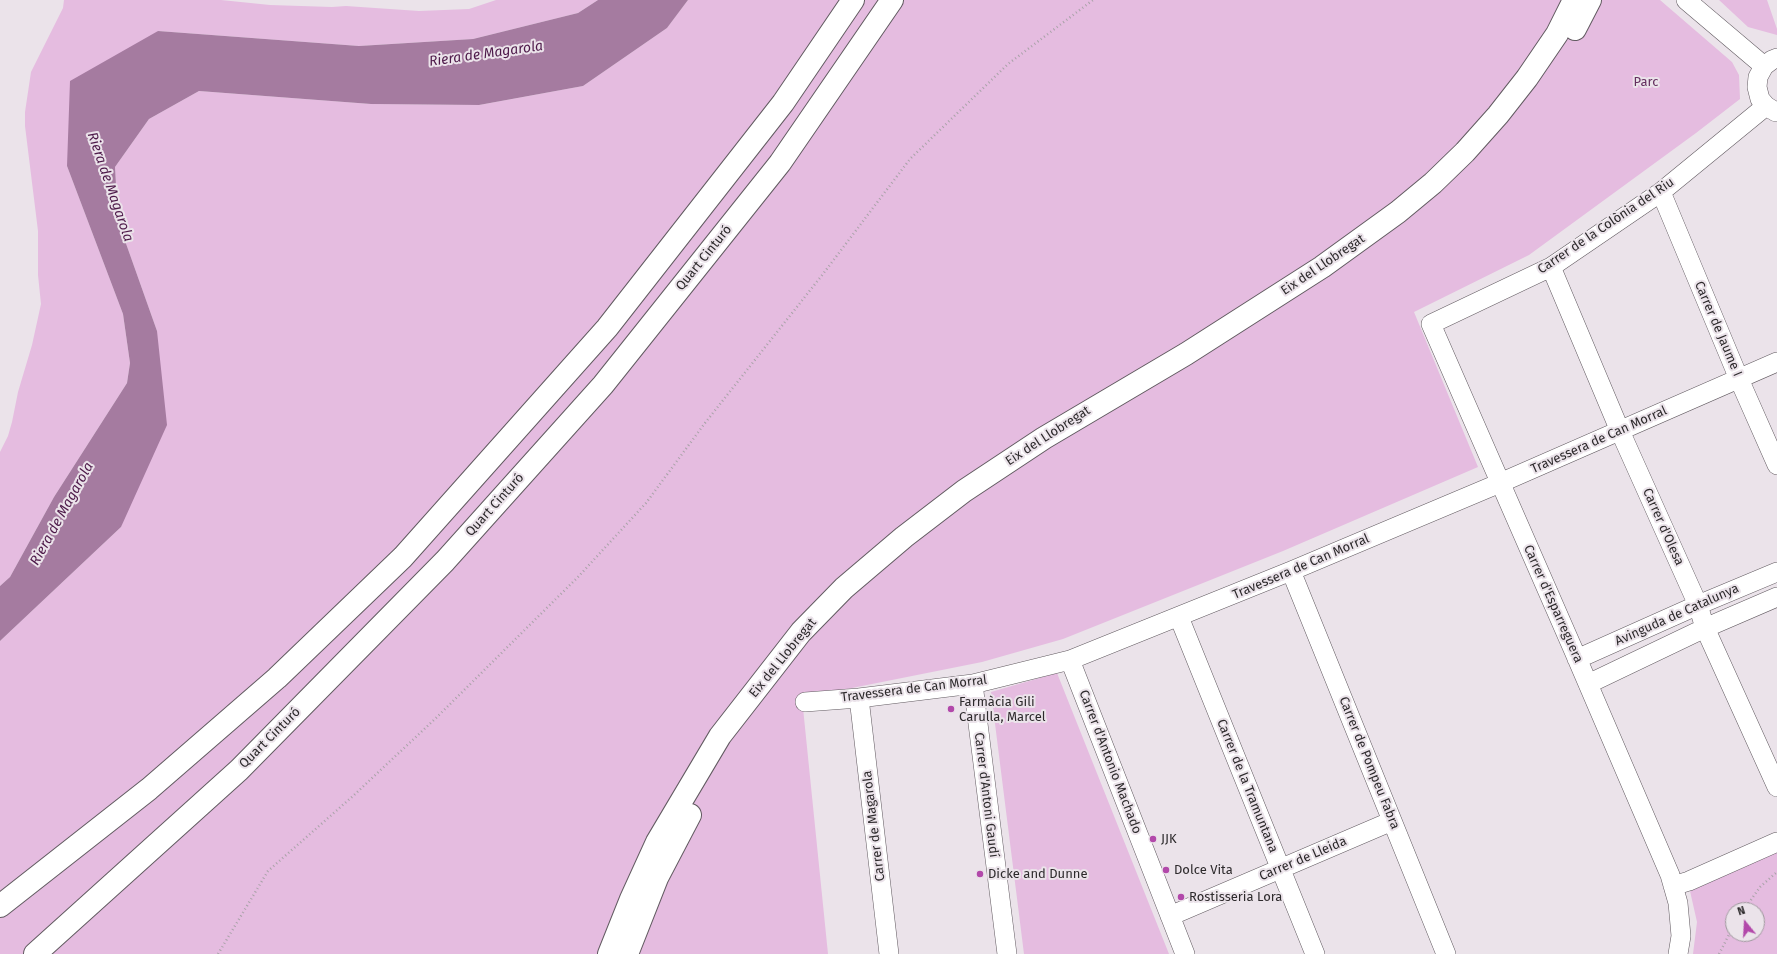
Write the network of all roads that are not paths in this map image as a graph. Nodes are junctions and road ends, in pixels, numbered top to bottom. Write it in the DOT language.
graph roads {
  1 [pos="853,0"];
  2 [pos="892,0"];
  3 [pos="1574,0"];
  4 [pos="1590,0"];
  5 [pos="1686,0"];
  6 [pos="1771,62"];
  7 [pos="1772,109"];
  8 [pos="1661,192"];
  9 [pos="1551,267"];
  10 [pos="1431,324"];
  11 [pos="1777,362"];
  12 [pos="1738,379"];
  13 [pos="1620,431"];
  14 [pos="1777,465"];
  15 [pos="1500,483"];
  16 [pos="1291,571"];
  17 [pos="1777,572"];
  18 [pos="1777,597"];
  19 [pos="1698,605"];
  20 [pos="1179,617"];
  21 [pos="1705,628"];
  22 [pos="1577,659"];
  23 [pos="1070,660"];
  24 [pos="973,684"];
  25 [pos="1588,684"];
  26 [pos="860,698"];
  27 [pos="805,702"];
  28 [pos="1777,787"];
  29 [pos="1392,821"];
  30 [pos="1777,842"];
  31 [pos="1280,868"];
  32 [pos="1673,886"];
  33 [pos="0,906"];
  34 [pos="1170,916"];
  35 [pos="35,954"];
  36 [pos="609,954"];
  37 [pos="627,954"];
  38 [pos="889,954"];
  39 [pos="1007,954"];
  40 [pos="1185,954"];
  41 [pos="1315,954"];
  42 [pos="1446,954"];
  43 [pos="1678,954"];
  1 -- 33 [label="highway"];
  2 -- 35 [label="highway, Quart Cinturó"];
  3 -- 36 [label="highway, Eix del Llobregat"];
  4 -- 37 [label="highway, Eix del Llobregat"];
  5 -- 6 [label="street"];
  6 -- 7 [label="street"];
  7 -- 8 [label="street, Carrer de la Colònia del Riu"];
  8 -- 9 [label="street, Carrer de la Colònia del Riu"];
  8 -- 12 [label="street, Carrer de Jaume I"];
  9 -- 10 [label="street, Carrer de la Colònia del Riu"];
  9 -- 13 [label="street, Carrer d'Olesa"];
  10 -- 15 [label="street, Carrer d'Esparreguera"];
  11 -- 12 [label="street, Travessera de Can Morral"];
  12 -- 13 [label="street, Travessera de Can Morral"];
  12 -- 14 [label="street, Carrer de Jaume I"];
  13 -- 15 [label="street, Travessera de Can Morral"];
  13 -- 19 [label="street, Carrer d'Olesa"];
  15 -- 16 [label="street, Travessera de Can Morral"];
  15 -- 22 [label="street, Carrer d'Esparreguera"];
  16 -- 20 [label="street, Travessera de Can Morral"];
  16 -- 29 [label="street, Carrer de Pompeu Fabra"];
  17 -- 19 [label="street, Avinguda de Catalunya"];
  18 -- 21 [label="street, Avinguda de Catalunya"];
  19 -- 21 [label="street, Carrer d'Olesa"];
  19 -- 22 [label="street, Avinguda de Catalunya"];
  20 -- 23 [label="street, Travessera de Can Morral"];
  20 -- 31 [label="street, Carrer de la Tramuntana"];
  21 -- 25 [label="street, Avinguda de Catalunya"];
  21 -- 28 [label="street, Carrer d'Olesa"];
  22 -- 25 [label="street, Carrer d'Esparreguera"];
  23 -- 24 [label="street, Travessera de Can Morral"];
  23 -- 34 [label="street, Carrer d'Antonio Machado"];
  24 -- 26 [label="street, Travessera de Can Morral"];
  24 -- 39 [label="street, Carrer d'Antoni Gaudí"];
  25 -- 32 [label="street, Carrer d'Esparreguera"];
  26 -- 27 [label="street, Travessera de Can Morral"];
  26 -- 38 [label="street, Carrer de Magarola"];
  29 -- 31 [label="street, Carrer de Lleida"];
  29 -- 42 [label="street, Carrer de Pompeu Fabra"];
  30 -- 32 [label="street"];
  31 -- 34 [label="street, Carrer de Lleida"];
  31 -- 41 [label="street, Carrer de la Tramuntana"];
  32 -- 43 [label="street, Carrer d'Esparreguera"];
  34 -- 40 [label="street, Carrer d'Antonio Machado"];
}
